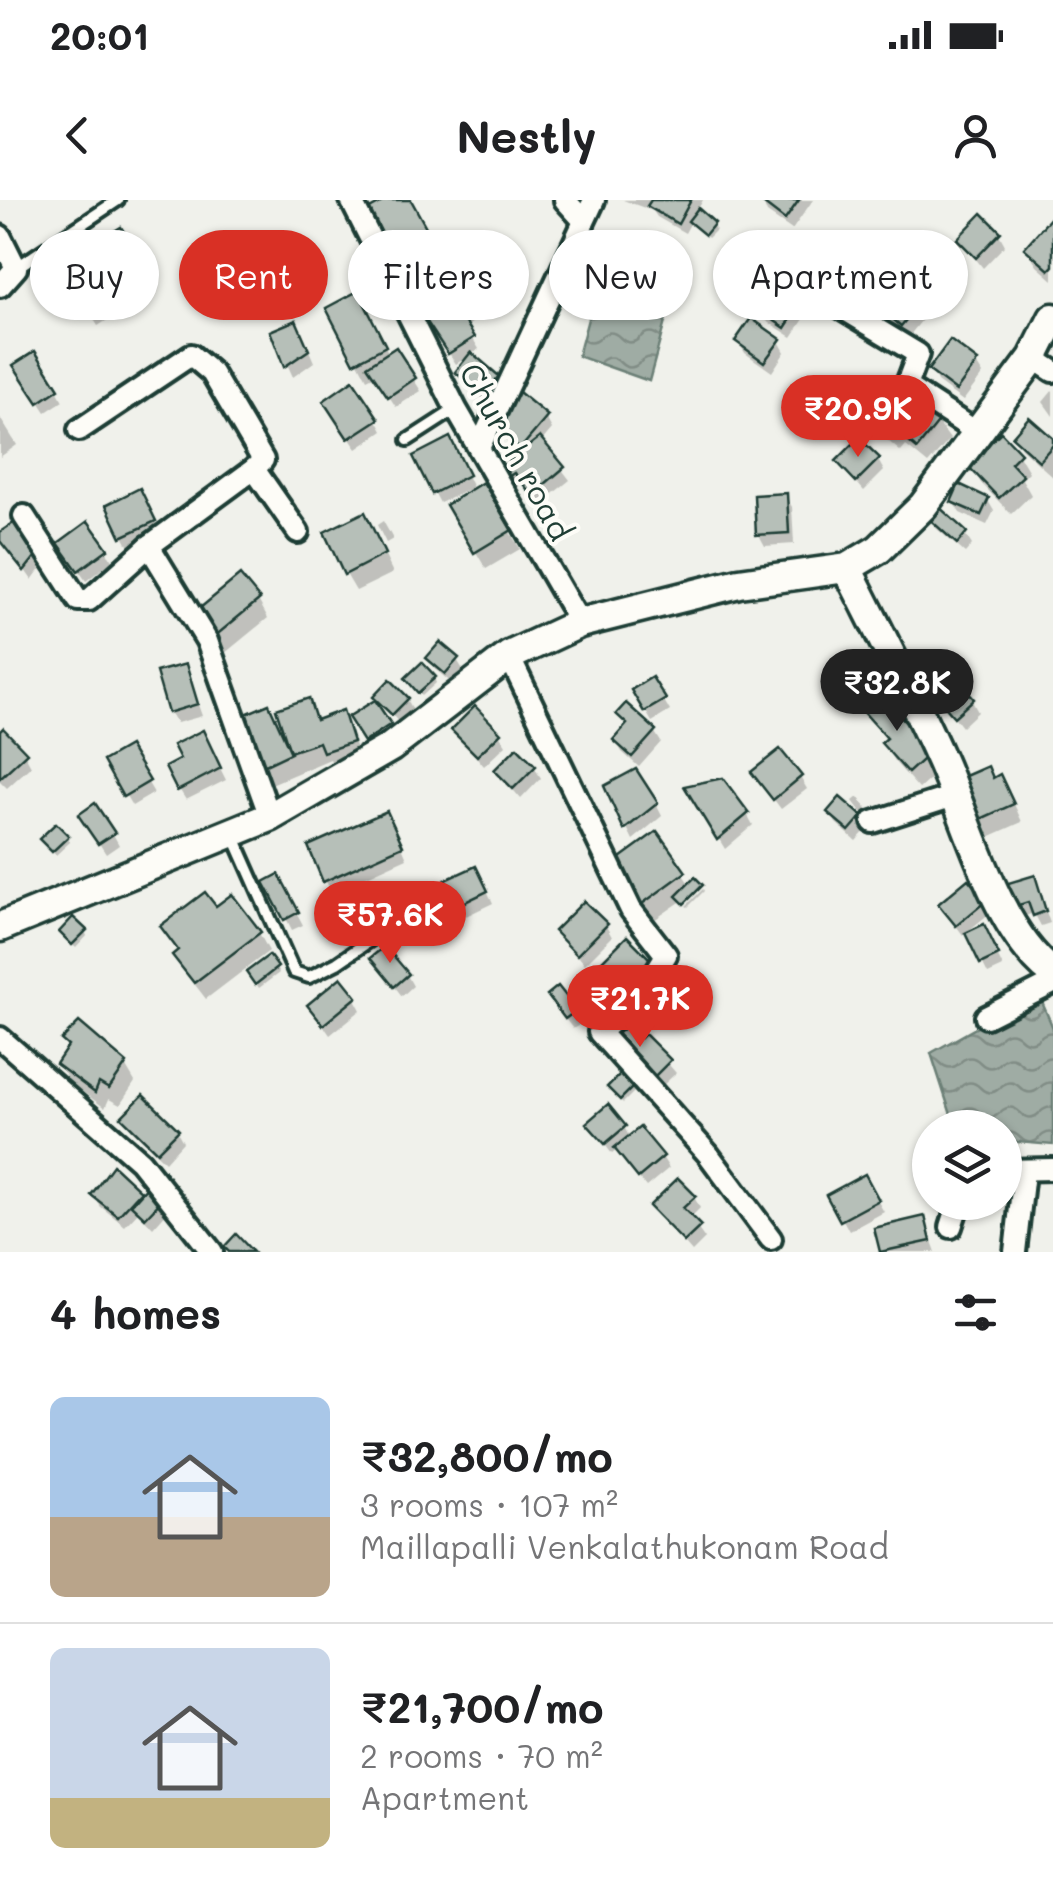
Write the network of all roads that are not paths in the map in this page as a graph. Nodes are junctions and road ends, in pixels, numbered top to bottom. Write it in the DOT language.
graph roads {
  1 [pos="118,200"];
  2 [pos="351,200"];
  3 [pos="565,200"];
  4 [pos="594,200"];
  5 [pos="584,220"];
  6 [pos="0,236"];
  7 [pos="16,268"];
  8 [pos="0,286"];
  9 [pos="1053,318"];
  10 [pos="862,320"];
  11 [pos="1043,365"];
  12 [pos="456,409"];
  13 [pos="78,430"];
  14 [pos="978,433"];
  15 [pos="408,440"];
  16 [pos="479,448"];
  17 [pos="254,469"];
  18 [pos="24,516"];
  19 [pos="298,532"];
  20 [pos="149,546"];
  21 [pos="848,568"];
  22 [pos="580,623"];
  23 [pos="509,656"];
  24 [pos="954,796"];
  25 [pos="270,817"];
  26 [pos="872,822"];
  27 [pos="231,831"];
  28 [pos="430,900"];
  29 [pos="0,927"];
  30 [pos="1053,973"];
  31 [pos="1053,983"];
  32 [pos="986,1017"];
  33 [pos="0,1038"];
  34 [pos="1053,1170"];
  35 [pos="1022,1171"];
  36 [pos="952,1220"];
  37 [pos="1015,1220"];
  38 [pos="950,1226"];
  39 [pos="771,1239"];
  40 [pos="212,1252"];
  41 [pos="1015,1252"];
  1 -- 7 [label="lane"];
  2 -- 12 [label="street, Church road"];
  3 -- 5 [label="street"];
  4 -- 5 [label="street"];
  5 -- 16 [label="street"];
  6 -- 7 [label="street"];
  7 -- 8 [label="street"];
  9 -- 11 [label="main road"];
  10 -- 14 [label="street"];
  11 -- 14 [label="main road"];
  12 -- 15 [label="lane"];
  12 -- 16 [label="street, Church road"];
  13 -- 17 [label="street"];
  14 -- 21 [label="main road"];
  16 -- 22 [label="street, Church road"];
  17 -- 19 [label="street"];
  17 -- 20 [label="street"];
  18 -- 20 [label="street"];
  20 -- 25 [label="street"];
  21 -- 22 [label="main road"];
  21 -- 24 [label="main road"];
  22 -- 23 [label="main road"];
  23 -- 25 [label="main road"];
  23 -- 39 [label="street"];
  24 -- 26 [label="street"];
  24 -- 30 [label="main road"];
  25 -- 27 [label="main road"];
  27 -- 28 [label="lane"];
  27 -- 29 [label="main road"];
  31 -- 32 [label="street"];
  33 -- 40 [label="street"];
  34 -- 35 [label="street"];
  36 -- 38 [label="street"];
  37 -- 41 [label="street"];
}
